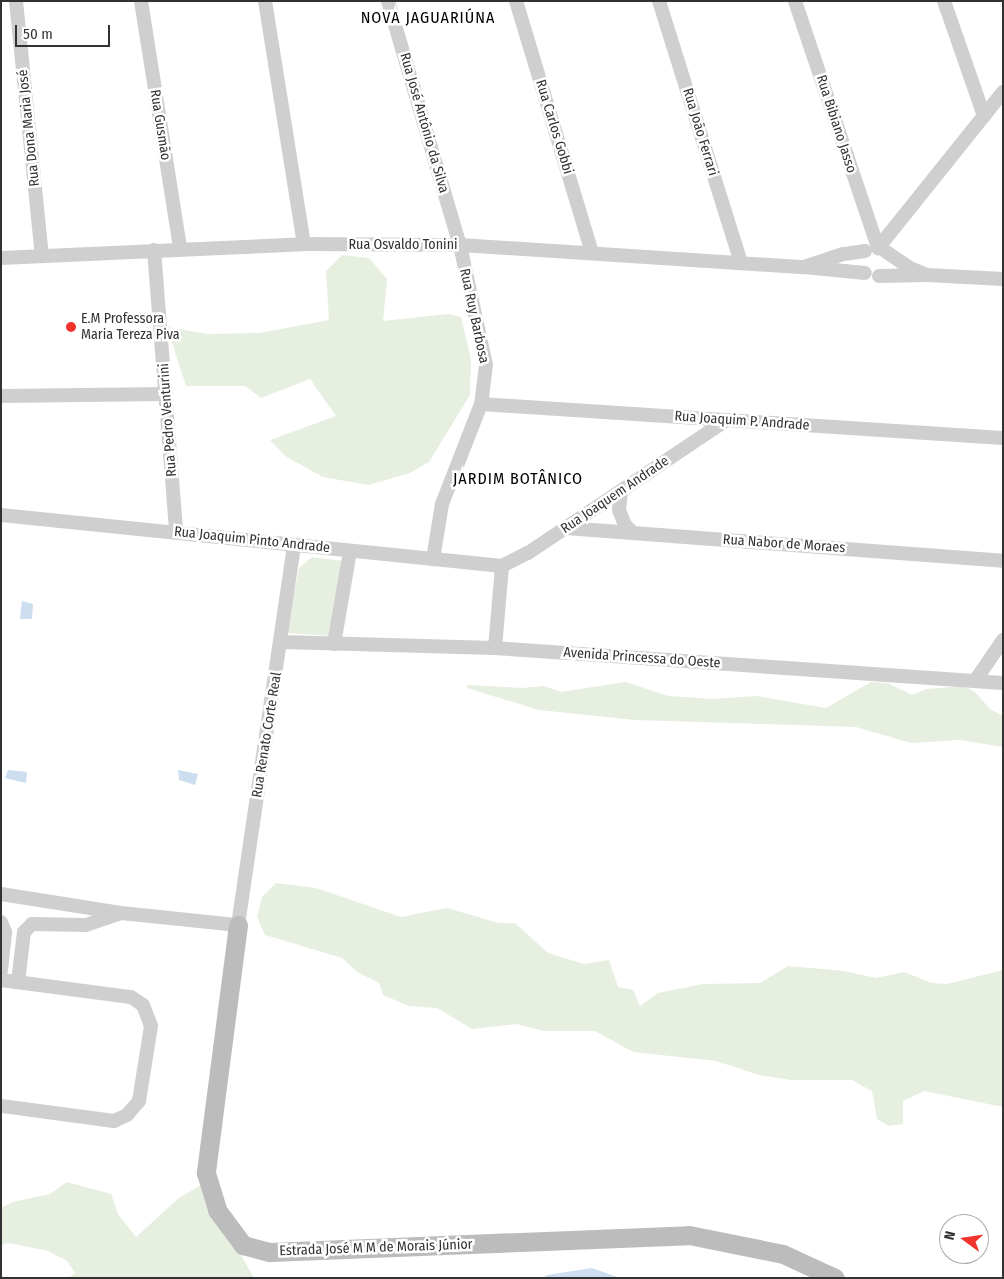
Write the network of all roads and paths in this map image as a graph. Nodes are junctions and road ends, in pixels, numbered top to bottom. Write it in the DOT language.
graph roads {
  1 [pos="16,1"];
  2 [pos="141,1"];
  3 [pos="265,1"];
  4 [pos="388,1"];
  5 [pos="516,1"];
  6 [pos="659,1"];
  7 [pos="795,1"];
  8 [pos="944,1"];
  9 [pos="1003,92"];
  10 [pos="984,116"];
  11 [pos="304,244"];
  12 [pos="460,245"];
  13 [pos="180,248"];
  14 [pos="154,250"];
  15 [pos="876,250"];
  16 [pos="592,252"];
  17 [pos="42,256"];
  18 [pos="1,258"];
  19 [pos="742,262"];
  20 [pos="804,267"];
  21 [pos="865,273"];
  22 [pos="927,275"];
  23 [pos="879,276"];
  24 [pos="1003,279"];
  25 [pos="166,394"];
  26 [pos="1,396"];
  27 [pos="481,404"];
  28 [pos="727,420"];
  29 [pos="1003,438"];
  30 [pos="621,491"];
  31 [pos="1,515"];
  32 [pos="566,528"];
  33 [pos="176,531"];
  34 [pos="634,533"];
  35 [pos="294,545"];
  36 [pos="350,551"];
  37 [pos="434,558"];
  38 [pos="1003,561"];
  39 [pos="502,566"];
  40 [pos="1003,640"];
  41 [pos="282,642"];
  42 [pos="334,644"];
  43 [pos="495,648"];
  44 [pos="975,682"];
  45 [pos="1003,683"];
  46 [pos="1,894"];
  47 [pos="121,913"];
  48 [pos="1,922"];
  49 [pos="238,925"];
  50 [pos="1,971"];
  51 [pos="1,980"];
  52 [pos="18,982"];
  53 [pos="1,1106"];
  54 [pos="835,1278"];
  1 -- 17 [label="street, Rua Dona Maria José"];
  2 -- 13 [label="street, Rua Gusmão"];
  3 -- 11 [label="street"];
  4 -- 12 [label="street, Rua José Antônio da Silva"];
  5 -- 16 [label="street, Rua Carlos Gobbi"];
  6 -- 19 [label="street, Rua João Ferrari"];
  7 -- 15 [label="street, Rua Bibiano Jasso"];
  8 -- 10 [label="street"];
  9 -- 10 [label="street"];
  10 -- 15 [label="street"];
  11 -- 12 [label="street, Rua Osvaldo Tonini"];
  11 -- 13 [label="street, Rua Osvaldo Tonini"];
  12 -- 16 [label="street, Rua Osvaldo Tonini"];
  12 -- 27 [label="street, Rua Ruy Barbosa"];
  13 -- 14 [label="street, Rua Osvaldo Tonini"];
  14 -- 17 [label="street, Rua Osvaldo Tonini"];
  14 -- 25 [label="street, Rua Pedro Venturini"];
  15 -- 20 [label="street, Rua Osvaldo Tonini"];
  15 -- 21 [label="street"];
  15 -- 22 [label="street, Rua Osvaldo Tonini"];
  15 -- 23 [label="street"];
  16 -- 19 [label="street, Rua Osvaldo Tonini"];
  17 -- 18 [label="street, Rua Osvaldo Tonini"];
  19 -- 20 [label="street, Rua Osvaldo Tonini"];
  20 -- 21 [label="street, Rua Osvaldo Tonini"];
  21 -- 23 [label="street, Rua Osvaldo Tonini"];
  22 -- 23 [label="street, Rua Osvaldo Tonini"];
  22 -- 24 [label="street, Rua Osvaldo Tonini"];
  25 -- 26 [label="street"];
  25 -- 33 [label="street, Rua Pedro Venturini"];
  27 -- 28 [label="street, Rua Joaquim P. Andrade"];
  27 -- 37 [label="street, Rua Ruy Barbosa"];
  28 -- 29 [label="street, Rua Joaquim P. Andrade"];
  28 -- 30 [label="street, Rua Joaquem Andrade"];
  30 -- 32 [label="street, Rua Joaquem Andrade"];
  30 -- 34 [label="street"];
  31 -- 33 [label="street, Rua Joaquim Pinto Andrade"];
  32 -- 34 [label="street, Rua Nabor de Moraes"];
  32 -- 39 [label="street, Rua Joaquem Andrade"];
  33 -- 35 [label="street, Rua Joaquim Pinto Andrade"];
  34 -- 38 [label="street, Rua Nabor de Moraes"];
  35 -- 36 [label="street, Rua Joaquim Pinto Andrade"];
  35 -- 41 [label="street, Rua Renato Corte Real"];
  36 -- 37 [label="street, Rua Joaquim Pinto Andrade"];
  36 -- 42 [label="street"];
  37 -- 39 [label="street, Rua Joaquim Pinto Andrade"];
  39 -- 43 [label="street"];
  40 -- 44 [label="street"];
  41 -- 42 [label="street, Avenida Princessa do Oeste"];
  41 -- 49 [label="street, Rua Renato Corte Real"];
  42 -- 43 [label="street, Avenida Princessa do Oeste"];
  43 -- 44 [label="street, Avenida Princessa do Oeste"];
  44 -- 45 [label="street, Avenida Princessa do Oeste"];
  46 -- 47 [label="street"];
  47 -- 49 [label="street"];
  47 -- 52 [label="street"];
  48 -- 50 [label="street"];
  49 -- 54 [label="street, Estrada José M M de Morais Júnior"];
  51 -- 52 [label="street"];
  52 -- 53 [label="street"];
}
